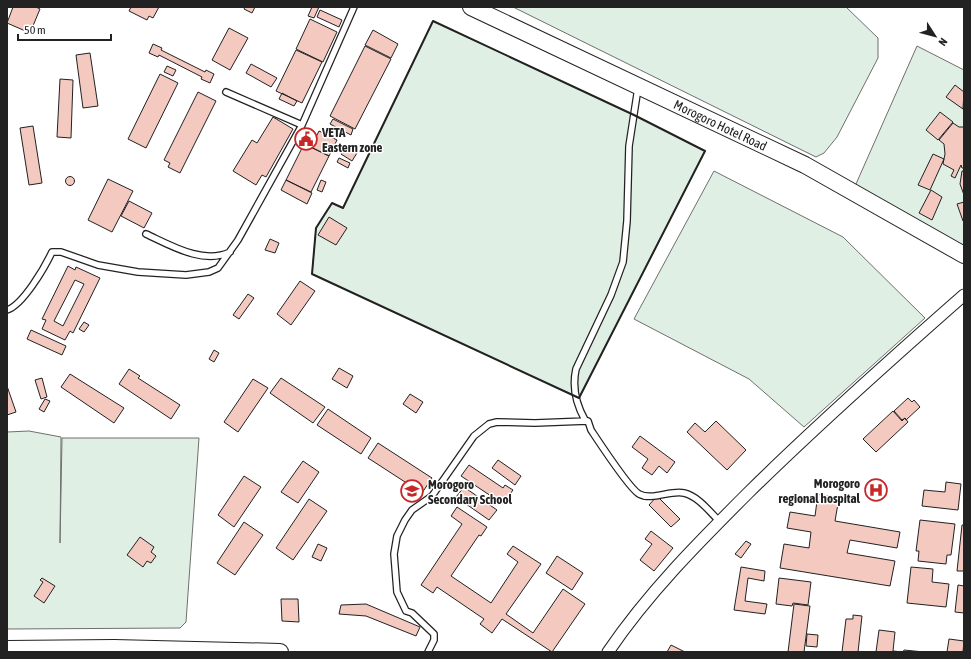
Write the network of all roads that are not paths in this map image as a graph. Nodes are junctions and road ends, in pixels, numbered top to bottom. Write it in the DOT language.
graph roads {
  1 [pos="354,7"];
  2 [pos="471,7"];
  3 [pos="639,86"];
  4 [pos="226,92"];
  5 [pos="302,125"];
  6 [pos="146,234"];
  7 [pos="238,240"];
  8 [pos="964,255"];
  9 [pos="964,295"];
  10 [pos="7,310"];
  11 [pos="588,421"];
  12 [pos="720,521"];
  13 [pos="7,649"];
  14 [pos="40,650"];
  15 [pos="275,652"];
  16 [pos="428,652"];
  17 [pos="608,652"];
  1 -- 5 [label="lane"];
  2 -- 3 [label="street, Morogoro Hotel Road"];
  3 -- 8 [label="street, Morogoro Hotel Road"];
  3 -- 11 [label="lane"];
  4 -- 5 [label="lane"];
  5 -- 7 [label="lane"];
  6 -- 7 [label="lane"];
  7 -- 10 [label="lane"];
  9 -- 12 [label="street"];
  11 -- 12 [label="lane"];
  11 -- 16 [label="lane"];
  12 -- 17 [label="street"];
  13 -- 14 [label="street"];
  14 -- 15 [label="street"];
}
